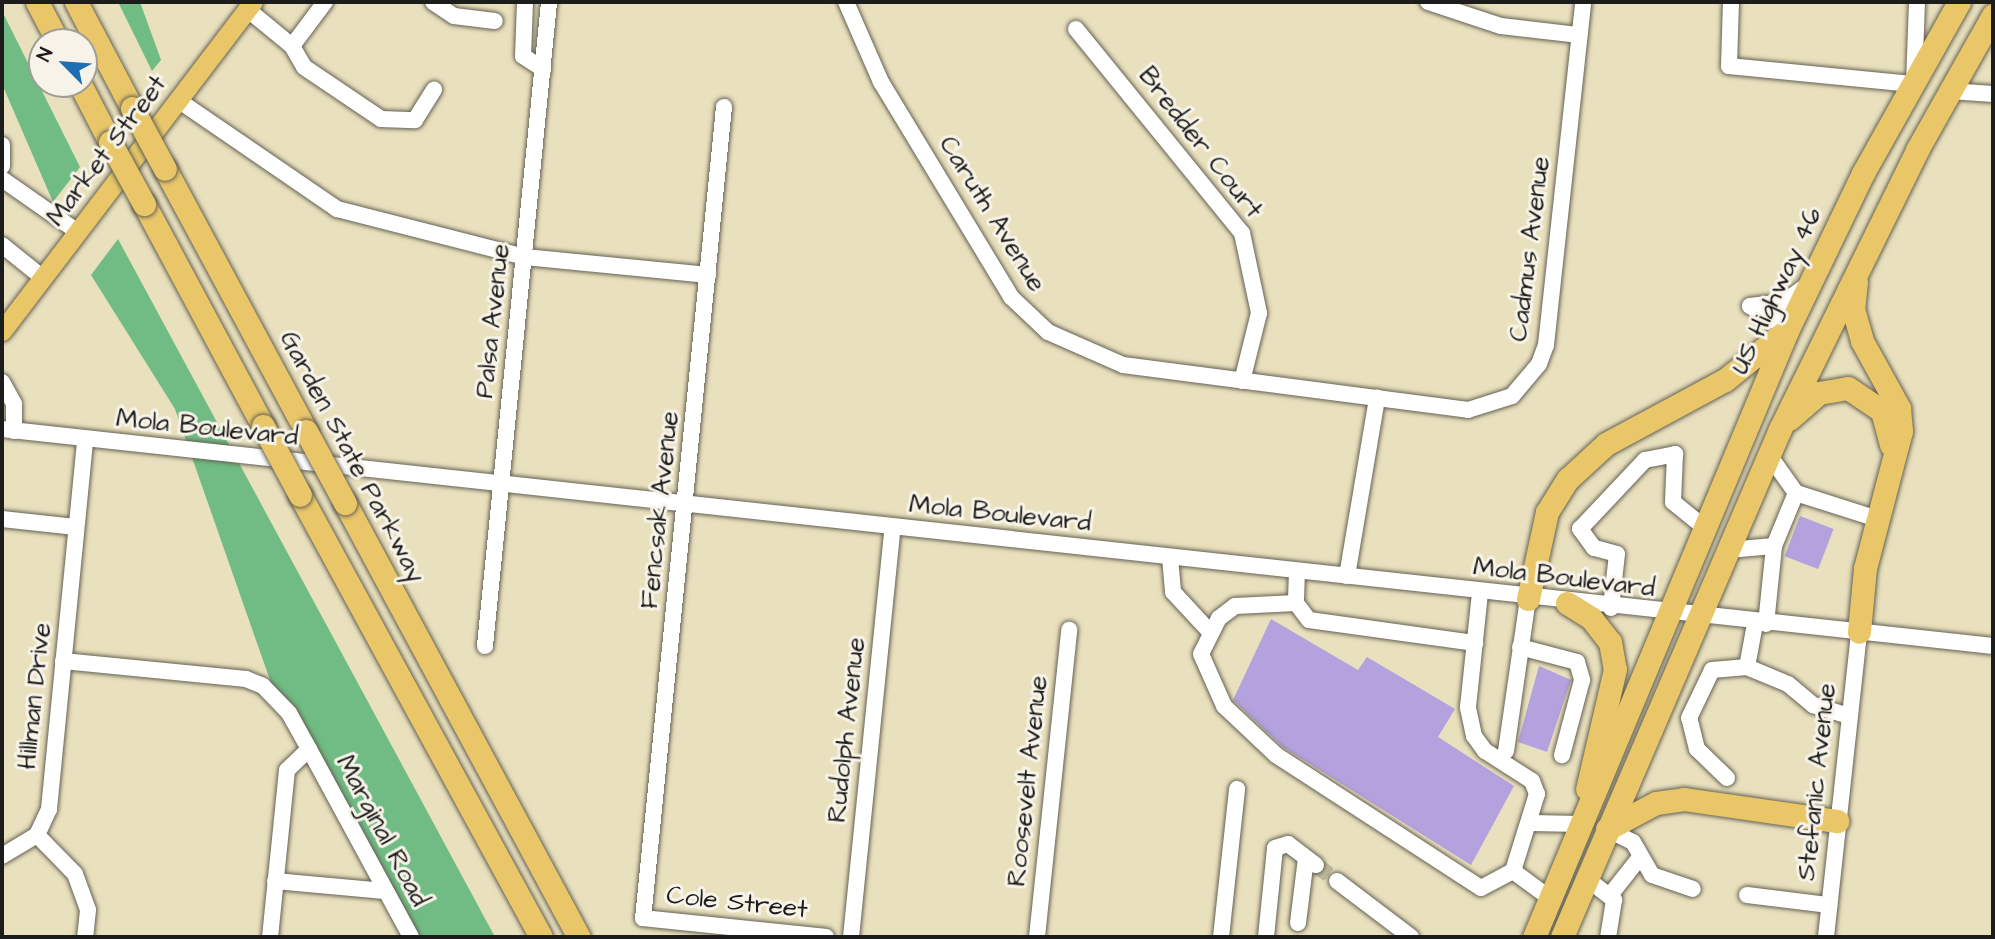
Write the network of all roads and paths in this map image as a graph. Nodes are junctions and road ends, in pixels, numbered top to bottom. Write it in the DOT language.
graph roads {
  1 [pos="37,2"];
  2 [pos="76,2"];
  3 [pos="325,2"];
  4 [pos="433,2"];
  5 [pos="525,2"];
  6 [pos="549,2"];
  7 [pos="846,2"];
  8 [pos="1427,2"];
  9 [pos="1583,2"];
  10 [pos="1731,2"];
  11 [pos="1917,2"];
  12 [pos="1959,2"];
  13 [pos="250,6"];
  14 [pos="1993,15"];
  15 [pos="495,20"];
  16 [pos="51,28"];
  17 [pos="1076,29"];
  18 [pos="1579,35"];
  19 [pos="292,46"];
  20 [pos="543,69"];
  21 [pos="1914,84"];
  22 [pos="434,89"];
  23 [pos="1950,91"];
  24 [pos="1993,94"];
  25 [pos="86,98"];
  26 [pos="178,100"];
  27 [pos="724,107"];
  28 [pos="2,145"];
  29 [pos="2,166"];
  30 [pos="2,179"];
  31 [pos="78,232"];
  32 [pos="2,245"];
  33 [pos="525,257"];
  34 [pos="1857,268"];
  35 [pos="708,275"];
  36 [pos="43,278"];
  37 [pos="1811,283"];
  38 [pos="3,327"];
  39 [pos="1788,329"];
  40 [pos="1242,381"];
  41 [pos="2,382"];
  42 [pos="1377,398"];
  43 [pos="1780,429"];
  44 [pos="8,430"];
  45 [pos="85,440"];
  46 [pos="1769,455"];
  47 [pos="1892,464"];
  48 [pos="500,485"];
  49 [pos="1796,493"];
  50 [pos="686,505"];
  51 [pos="2,519"];
  52 [pos="1878,519"];
  53 [pos="76,527"];
  54 [pos="893,527"];
  55 [pos="1705,528"];
  56 [pos="1774,547"];
  57 [pos="1728,551"];
  58 [pos="1170,557"];
  59 [pos="1297,570"];
  60 [pos="1347,576"];
  61 [pos="1480,592"];
  62 [pos="1528,599"];
  63 [pos="1296,603"];
  64 [pos="1567,603"];
  65 [pos="1611,608"];
  66 [pos="1669,615"];
  67 [pos="1698,619"];
  68 [pos="1761,624"];
  69 [pos="1069,630"];
  70 [pos="1210,632"];
  71 [pos="1859,632"];
  72 [pos="1475,643"];
  73 [pos="485,646"];
  74 [pos="1993,646"];
  75 [pos="1520,647"];
  76 [pos="63,661"];
  77 [pos="1747,667"];
  78 [pos="1657,716"];
  79 [pos="1849,716"];
  80 [pos="1689,718"];
  81 [pos="309,749"];
  82 [pos="1506,751"];
  83 [pos="1562,754"];
  84 [pos="1727,778"];
  85 [pos="1237,789"];
  86 [pos="1837,821"];
  87 [pos="1531,823"];
  88 [pos="1581,824"];
  89 [pos="1607,829"];
  90 [pos="37,835"];
  91 [pos="2,856"];
  92 [pos="1641,856"];
  93 [pos="1513,871"];
  94 [pos="1586,878"];
  95 [pos="275,881"];
  96 [pos="1337,881"];
  97 [pos="1693,889"];
  98 [pos="385,891"];
  99 [pos="1611,894"];
  100 [pos="1747,895"];
  101 [pos="1551,899"];
  102 [pos="1829,905"];
  103 [pos="643,918"];
  104 [pos="1298,922"];
  105 [pos="85,937"];
  106 [pos="270,937"];
  107 [pos="411,937"];
  108 [pos="541,937"];
  109 [pos="579,937"];
  110 [pos="826,937"];
  111 [pos="850,937"];
  112 [pos="1037,937"];
  113 [pos="1221,937"];
  114 [pos="1266,937"];
  115 [pos="1411,937"];
  116 [pos="1534,937"];
  117 [pos="1562,937"];
  118 [pos="1608,937"];
  119 [pos="1826,937"];
  1 -- 16 [label="highway"];
  2 -- 109 [label="highway, Garden State Parkway, bridge"];
  3 -- 19 [label="street"];
  4 -- 15 [label="street"];
  5 -- 20 [label="street"];
  6 -- 20 [label="street, Palsa Avenue"];
  7 -- 40 [label="street, Caruth Avenue"];
  8 -- 18 [label="street"];
  9 -- 18 [label="street, Cadmus Avenue"];
  10 -- 21 [label="street"];
  11 -- 21 [label="street"];
  12 -- 21 [label="highway, US Highway 46"];
  13 -- 19 [label="street"];
  13 -- 26 [label="main road, Market Street"];
  14 -- 23 [label="highway"];
  17 -- 40 [label="street, Bredder Court"];
  18 -- 42 [label="street, Cadmus Avenue"];
  19 -- 22 [label="street"];
  20 -- 33 [label="street, Palsa Avenue"];
  21 -- 37 [label="highway, US Highway 46"];
  23 -- 24 [label="street"];
  23 -- 34 [label="highway"];
  25 -- 108 [label="highway, bridge"];
  26 -- 31 [label="main road, Market Street"];
  26 -- 33 [label="street"];
  27 -- 35 [label="street, Fencsak Avenue"];
  28 -- 29 [label="street"];
  30 -- 31 [label="street"];
  31 -- 36 [label="main road, Market Street"];
  32 -- 36 [label="street"];
  33 -- 35 [label="street"];
  33 -- 48 [label="street, Palsa Avenue"];
  34 -- 43 [label="highway"];
  34 -- 47 [label="highway"];
  35 -- 50 [label="street, Fencsak Avenue"];
  36 -- 38 [label="main road, Market Street"];
  37 -- 39 [label="highway, US Highway 46"];
  37 -- 39 [label="street"];
  39 -- 55 [label="highway, US Highway 46"];
  39 -- 62 [label="highway"];
  40 -- 42 [label="street, Caruth Avenue"];
  41 -- 44 [label="street"];
  42 -- 60 [label="street"];
  43 -- 46 [label="highway"];
  43 -- 47 [label="highway"];
  44 -- 45 [label="street, Mola Boulevard"];
  45 -- 48 [label="street, Mola Boulevard"];
  45 -- 53 [label="street, Hillman Drive"];
  46 -- 49 [label="street"];
  46 -- 57 [label="highway"];
  47 -- 52 [label="highway"];
  48 -- 50 [label="street, Mola Boulevard"];
  48 -- 73 [label="street, Palsa Avenue"];
  49 -- 52 [label="street"];
  49 -- 56 [label="street"];
  50 -- 54 [label="street, Mola Boulevard"];
  50 -- 103 [label="street, Fencsak Avenue"];
  51 -- 53 [label="street"];
  52 -- 71 [label="highway"];
  53 -- 76 [label="street, Hillman Drive"];
  54 -- 58 [label="street, Mola Boulevard"];
  54 -- 111 [label="street, Rudolph Avenue"];
  55 -- 65 [label="street"];
  55 -- 66 [label="highway, US Highway 46"];
  56 -- 57 [label="street"];
  56 -- 68 [label="street"];
  57 -- 67 [label="highway"];
  58 -- 59 [label="street, Mola Boulevard"];
  58 -- 70 [label="street"];
  59 -- 60 [label="street, Mola Boulevard"];
  59 -- 63 [label="street"];
  60 -- 61 [label="street, Mola Boulevard"];
  61 -- 62 [label="street, Mola Boulevard"];
  61 -- 72 [label="street"];
  62 -- 64 [label="street, Mola Boulevard"];
  62 -- 75 [label="street"];
  63 -- 70 [label="street"];
  63 -- 72 [label="street"];
  64 -- 65 [label="street, Mola Boulevard"];
  64 -- 88 [label="highway"];
  65 -- 66 [label="street, Mola Boulevard"];
  66 -- 67 [label="street, Mola Boulevard"];
  66 -- 88 [label="highway, US Highway 46"];
  67 -- 68 [label="street, Mola Boulevard"];
  67 -- 78 [label="highway"];
  68 -- 71 [label="street, Mola Boulevard"];
  68 -- 77 [label="street"];
  69 -- 112 [label="street, Roosevelt Avenue"];
  70 -- 93 [label="street"];
  71 -- 74 [label="street, Mola Boulevard"];
  71 -- 79 [label="street, Stefanic Avenue"];
  72 -- 87 [label="street"];
  75 -- 82 [label="street"];
  75 -- 83 [label="street"];
  76 -- 81 [label="street, Marginal Road"];
  76 -- 90 [label="street, Hillman Drive"];
  77 -- 79 [label="street"];
  77 -- 80 [label="street"];
  78 -- 80 [label="street"];
  78 -- 89 [label="highway"];
  79 -- 86 [label="street, Stefanic Avenue"];
  80 -- 84 [label="street"];
  81 -- 95 [label="street"];
  81 -- 98 [label="street, Marginal Road"];
  85 -- 113 [label="street"];
  86 -- 89 [label="highway"];
  86 -- 102 [label="street, Stefanic Avenue"];
  87 -- 88 [label="street"];
  87 -- 93 [label="street"];
  88 -- 101 [label="highway"];
  89 -- 92 [label="street"];
  89 -- 94 [label="highway"];
  90 -- 91 [label="street"];
  90 -- 105 [label="street"];
  92 -- 97 [label="street"];
  92 -- 99 [label="street"];
  93 -- 101 [label="street"];
  94 -- 99 [label="street"];
  94 -- 117 [label="highway"];
  95 -- 98 [label="street"];
  95 -- 106 [label="street"];
  96 -- 115 [label="street"];
  98 -- 107 [label="street, Marginal Road"];
  99 -- 118 [label="street"];
  100 -- 102 [label="street"];
  101 -- 116 [label="highway"];
  102 -- 119 [label="street, Stefanic Avenue"];
  103 -- 110 [label="street, Cole Street"];
  104 -- 114 [label="street"];
}
